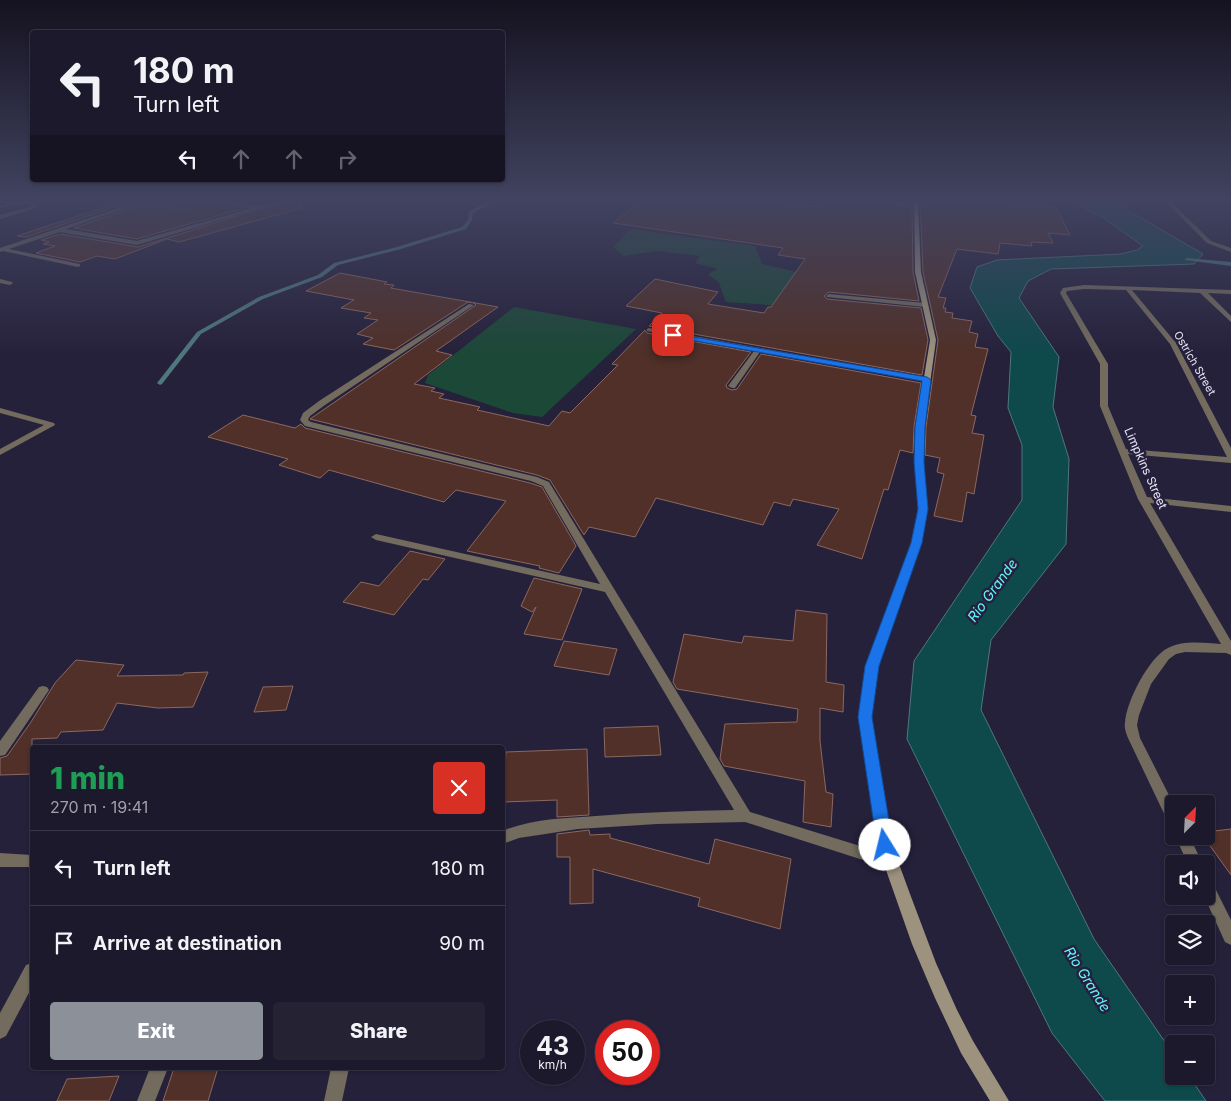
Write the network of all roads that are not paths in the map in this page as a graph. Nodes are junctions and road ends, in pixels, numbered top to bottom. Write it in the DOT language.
graph roads {
  1 [pos="17,252"];
  2 [pos="917,252"];
  3 [pos="78,265"];
  4 [pos="0,281"];
  5 [pos="10,283"];
  6 [pos="1128,288"];
  7 [pos="1202,291"];
  8 [pos="1231,292"];
  9 [pos="829,296"];
  10 [pos="472,305"];
  11 [pos="925,305"];
  12 [pos="1231,320"];
  13 [pos="649,330"];
  14 [pos="758,350"];
  15 [pos="927,380"];
  16 [pos="732,386"];
  17 [pos="0,410"];
  18 [pos="1124,451"];
  19 [pos="0,452"];
  20 [pos="1231,458"];
  21 [pos="1143,499"];
  22 [pos="1231,509"];
  23 [pos="376,536"];
  24 [pos="608,589"];
  25 [pos="1230,650"];
  26 [pos="43,690"];
  27 [pos="0,751"];
  28 [pos="1165,802"];
  29 [pos="744,816"];
  30 [pos="505,836"];
  31 [pos="0,860"];
  32 [pos="30,861"];
  33 [pos="891,862"];
  34 [pos="1215,903"];
  35 [pos="1231,937"];
  36 [pos="30,975"];
  37 [pos="0,1030"];
  38 [pos="158,1070"];
  39 [pos="340,1070"];
  40 [pos="146,1101"];
  41 [pos="333,1101"];
  42 [pos="1000,1101"];
  1 -- 3 [label="street"];
  2 -- 11 [label="main road"];
  4 -- 5 [label="street"];
  6 -- 7 [label="street"];
  6 -- 18 [label="street, Limpkins Street"];
  6 -- 20 [label="street, Ostrich Street"];
  7 -- 8 [label="street"];
  7 -- 12 [label="street"];
  9 -- 11 [label="street"];
  10 -- 24 [label="street"];
  11 -- 15 [label="main road"];
  13 -- 14 [label="street"];
  14 -- 15 [label="street"];
  14 -- 16 [label="street"];
  15 -- 33 [label="main road"];
  17 -- 19 [label="street"];
  18 -- 20 [label="street"];
  18 -- 21 [label="street, Limpkins Street"];
  21 -- 22 [label="street"];
  21 -- 25 [label="street, Limpkins Street"];
  23 -- 24 [label="street"];
  24 -- 29 [label="street"];
  25 -- 28 [label="street"];
  26 -- 27 [label="street"];
  29 -- 30 [label="street"];
  29 -- 33 [label="street"];
  31 -- 32 [label="street"];
  33 -- 42 [label="main road"];
  34 -- 35 [label="street"];
  36 -- 37 [label="street"];
  38 -- 40 [label="street"];
  39 -- 41 [label="street"];
}
